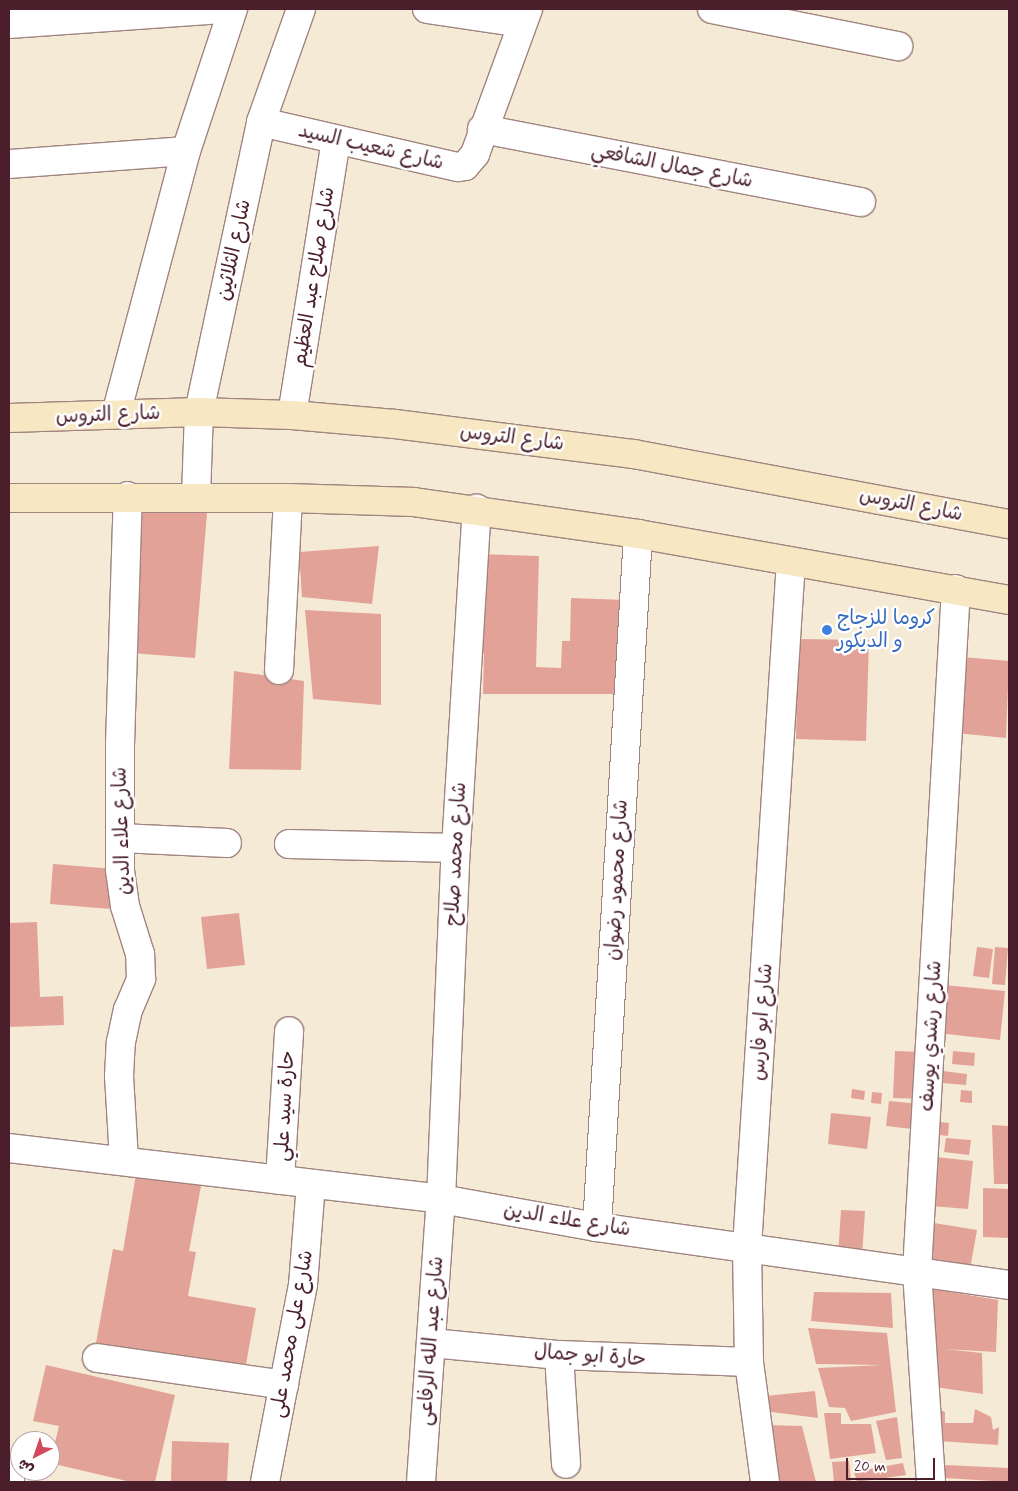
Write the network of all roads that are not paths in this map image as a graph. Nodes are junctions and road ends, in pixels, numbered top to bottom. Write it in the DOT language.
graph roads {
  1 [pos="225,9"];
  2 [pos="233,9"];
  3 [pos="302,9"];
  4 [pos="427,9"];
  5 [pos="712,9"];
  6 [pos="525,16"];
  7 [pos="9,24"];
  8 [pos="898,46"];
  9 [pos="261,122"];
  10 [pos="336,140"];
  11 [pos="478,141"];
  12 [pos="186,151"];
  13 [pos="9,164"];
  14 [pos="861,202"];
  15 [pos="199,412"];
  16 [pos="116,414"];
  17 [pos="292,415"];
  18 [pos="9,418"];
  19 [pos="128,496"];
  20 [pos="196,497"];
  21 [pos="9,498"];
  22 [pos="288,498"];
  23 [pos="477,509"];
  24 [pos="1009,523"];
  25 [pos="638,534"];
  26 [pos="791,561"];
  27 [pos="956,589"];
  28 [pos="1009,600"];
  29 [pos="278,670"];
  30 [pos="120,838"];
  31 [pos="227,843"];
  32 [pos="289,844"];
  33 [pos="456,848"];
  34 [pos="289,1031"];
  35 [pos="9,1148"];
  36 [pos="124,1160"];
  37 [pos="280,1180"];
  38 [pos="311,1184"];
  39 [pos="441,1199"];
  40 [pos="597,1227"];
  41 [pos="747,1246"];
  42 [pos="917,1271"];
  43 [pos="1009,1285"];
  44 [pos="431,1343"];
  45 [pos="558,1355"];
  46 [pos="97,1358"];
  47 [pos="749,1362"];
  48 [pos="284,1384"];
  49 [pos="566,1464"];
  50 [pos="9,1472"];
  51 [pos="10,1482"];
  52 [pos="265,1482"];
  53 [pos="421,1482"];
  54 [pos="765,1482"];
  55 [pos="931,1482"];
  1 -- 7 [label="street"];
  2 -- 12 [label="street"];
  3 -- 9 [label="street, شارع الثلاثين"];
  4 -- 6 [label="street"];
  5 -- 8 [label="street"];
  6 -- 11 [label="street"];
  9 -- 10 [label="street, شارع شعيب السيد"];
  9 -- 15 [label="street, شارع الثلاثين"];
  10 -- 11 [label="street, شارع شعيب السيد"];
  10 -- 17 [label="street, شارع صلاح عبد العظيم"];
  11 -- 14 [label="street, شارع جمال الشافعي"];
  12 -- 13 [label="street"];
  12 -- 16 [label="street"];
  15 -- 16 [label="street, شارع التروس"];
  15 -- 17 [label="street, شارع التروس"];
  15 -- 20 [label="street, شارع الثلاثين"];
  16 -- 18 [label="street, شارع التروس"];
  17 -- 24 [label="street, شارع التروس"];
  19 -- 20 [label="street"];
  19 -- 21 [label="street"];
  19 -- 30 [label="street, شارع علاء الدين"];
  20 -- 22 [label="street"];
  22 -- 23 [label="street"];
  22 -- 29 [label="street"];
  23 -- 25 [label="street"];
  23 -- 33 [label="street, شارع محمد صلاح"];
  25 -- 26 [label="street"];
  25 -- 40 [label="street, شارع محمود رضوان"];
  26 -- 27 [label="street"];
  26 -- 41 [label="street, شارع ابو فارس"];
  27 -- 28 [label="street"];
  27 -- 42 [label="street, شارع رشدي يوسف"];
  30 -- 31 [label="street"];
  30 -- 36 [label="street, شارع علاء الدين"];
  32 -- 33 [label="street"];
  33 -- 39 [label="street, شارع محمد صلاح"];
  34 -- 37 [label="street, حارة سيد علي"];
  35 -- 36 [label="street, شارع علاء الدين"];
  36 -- 37 [label="street, شارع علاء الدين"];
  37 -- 38 [label="street, شارع علاء الدين"];
  38 -- 39 [label="street, شارع علاء الدين"];
  38 -- 48 [label="street, شارع على محمد على"];
  39 -- 40 [label="street, شارع علاء الدين"];
  39 -- 44 [label="street, شارع عبد الله الرفاعى"];
  40 -- 41 [label="street, شارع علاء الدين"];
  41 -- 42 [label="street, شارع علاء الدين"];
  41 -- 47 [label="street, شارع ابو فارس"];
  42 -- 43 [label="street, شارع علاء الدين"];
  42 -- 55 [label="street, شارع رشدي يوسف"];
  44 -- 45 [label="street, حارة ابو جمال"];
  44 -- 53 [label="street, شارع عبد الله الرفاعى"];
  45 -- 47 [label="street, حارة ابو جمال"];
  45 -- 49 [label="street"];
  46 -- 48 [label="street"];
  47 -- 54 [label="street, شارع ابو فارس"];
  48 -- 52 [label="street, شارع على محمد على"];
  50 -- 51 [label="street"];
}
